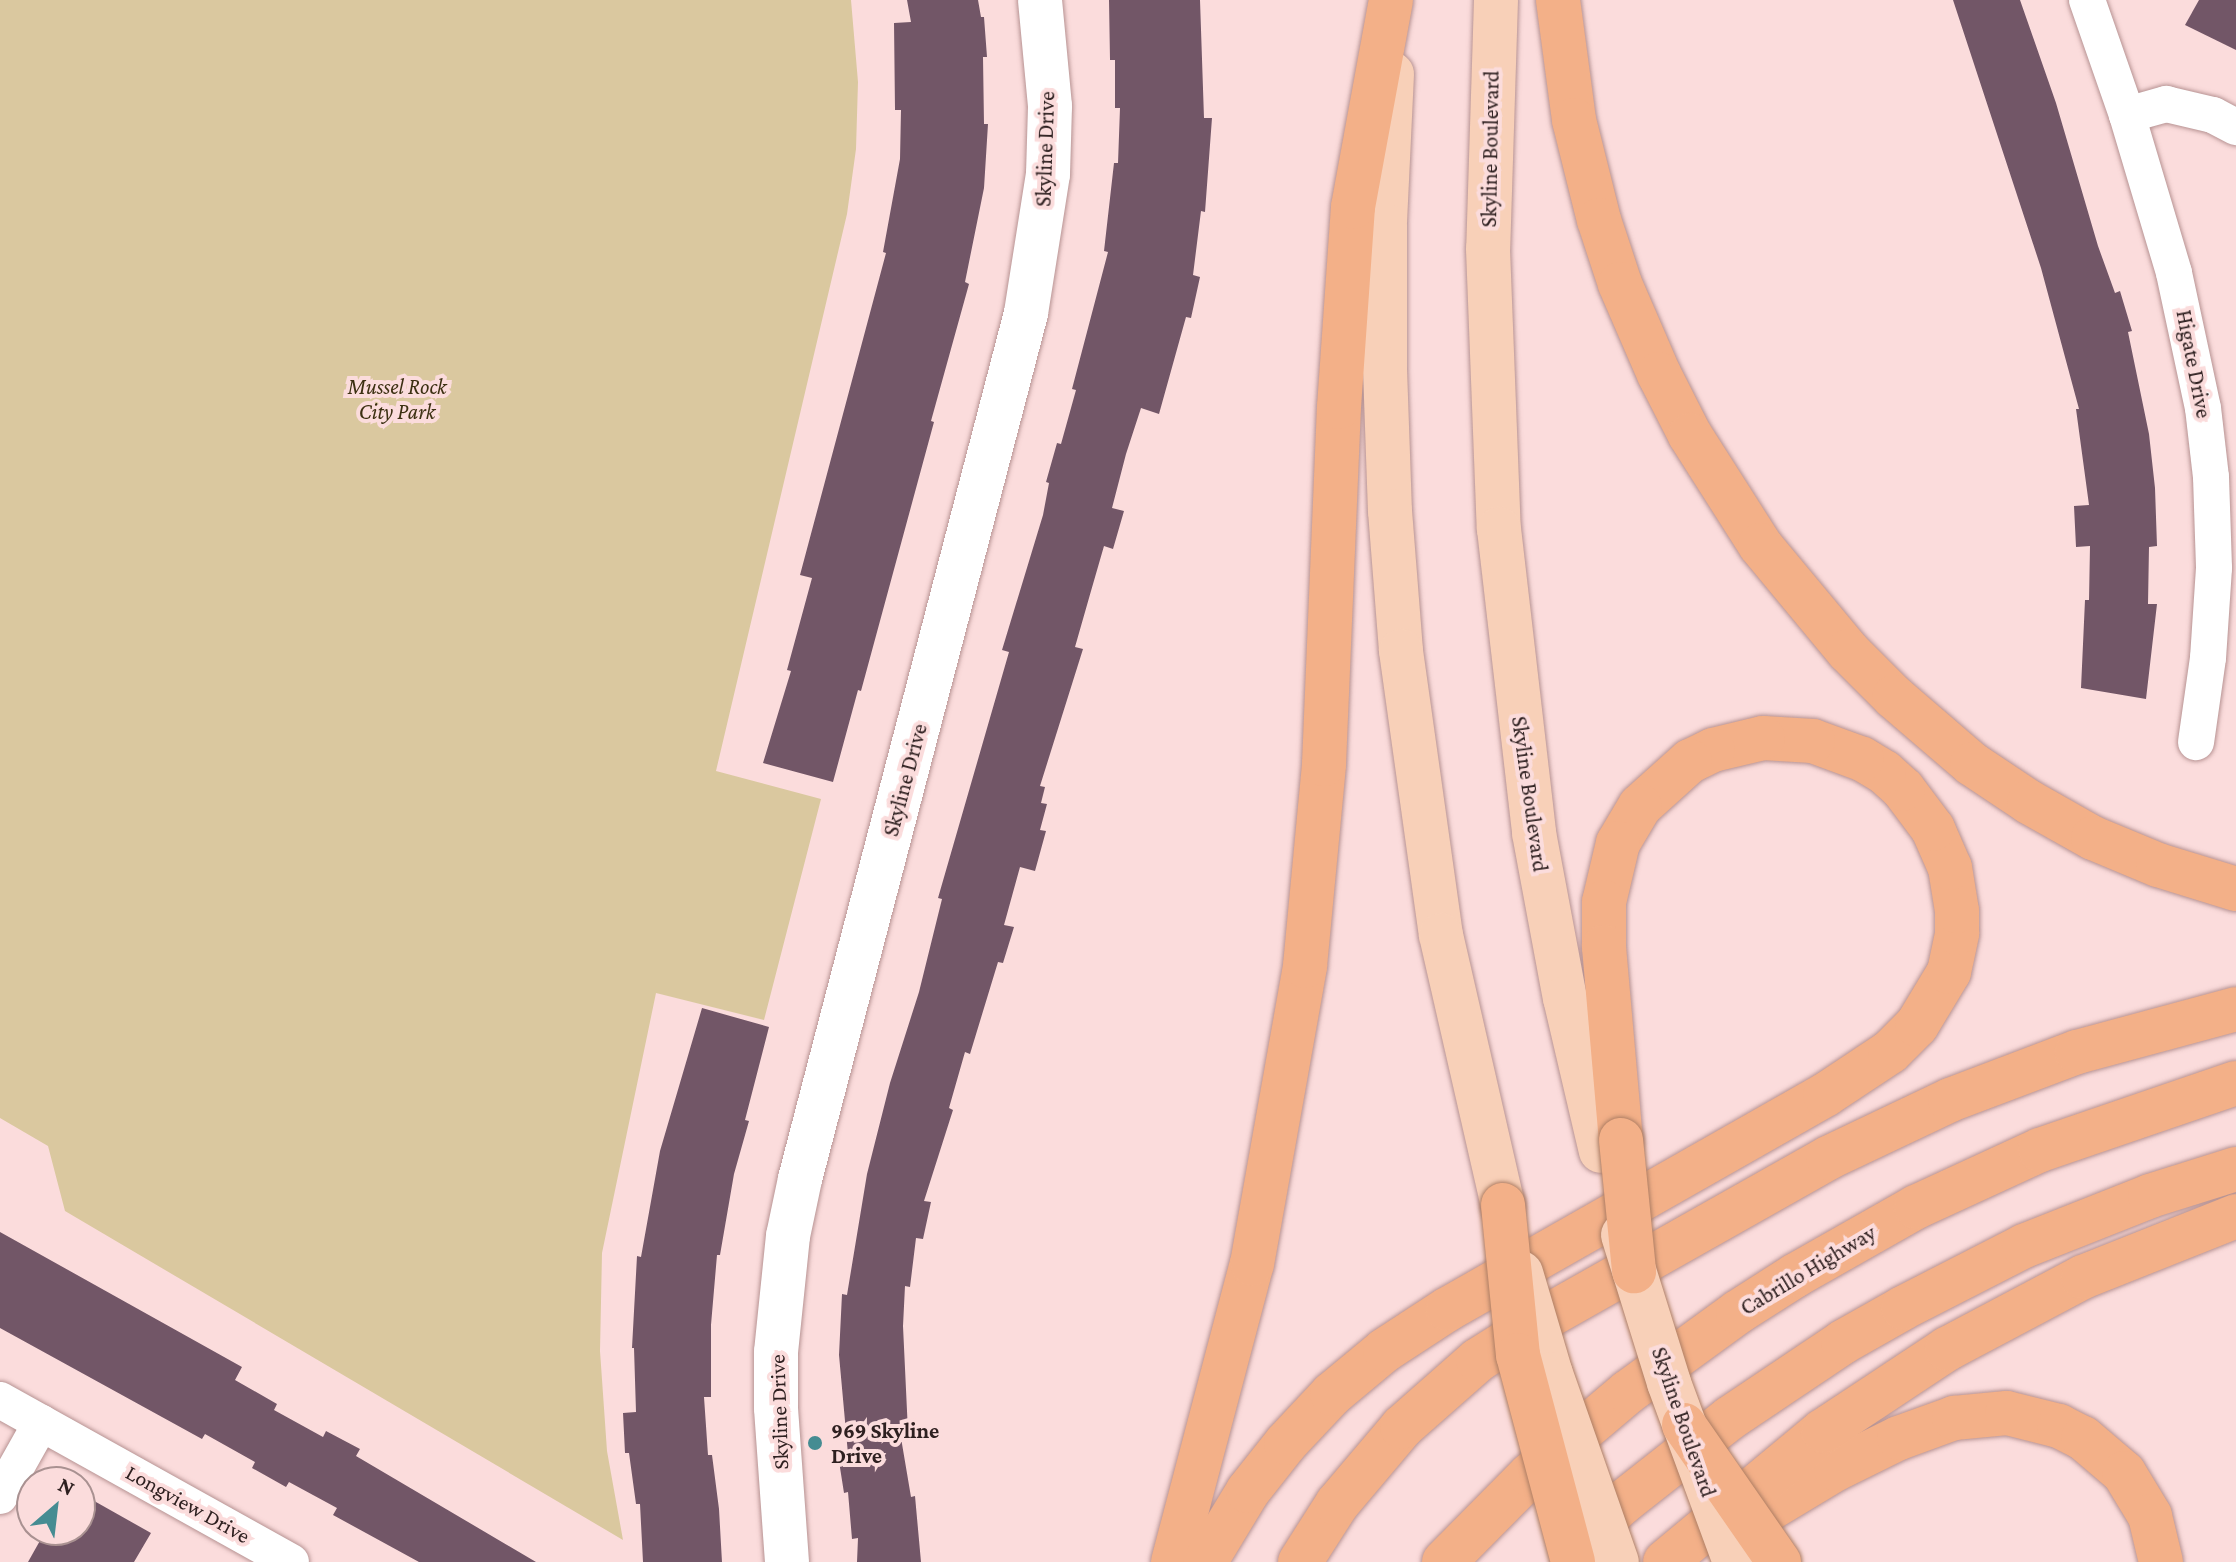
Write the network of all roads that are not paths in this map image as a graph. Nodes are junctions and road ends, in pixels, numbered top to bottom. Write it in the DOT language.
graph roads {
  1 [pos="1040,0"];
  2 [pos="1394,0"];
  3 [pos="1496,0"];
  4 [pos="1558,0"];
  5 [pos="2087,0"];
  6 [pos="2127,115"];
  7 [pos="2236,127"];
  8 [pos="2225,549"];
  9 [pos="2196,742"];
  10 [pos="2236,889"];
  11 [pos="2236,1009"];
  12 [pos="2236,1083"];
  13 [pos="1611,1146"];
  14 [pos="2236,1169"];
  15 [pos="1503,1205"];
  16 [pos="2236,1216"];
  17 [pos="1634,1271"];
  18 [pos="0,1400"];
  19 [pos="41,1423"];
  20 [pos="1684,1425"];
  21 [pos="0,1496"];
  22 [pos="291,1562"];
  23 [pos="787,1562"];
  24 [pos="1173,1562"];
  25 [pos="1205,1562"];
  26 [pos="1300,1562"];
  27 [pos="1444,1562"];
  28 [pos="1560,1562"];
  29 [pos="1573,1562"];
  30 [pos="1617,1562"];
  31 [pos="1665,1562"];
  32 [pos="1687,1562"];
  33 [pos="1735,1562"];
  34 [pos="1779,1562"];
  35 [pos="2161,1562"];
  1 -- 23 [label="street, Skyline Drive"];
  2 -- 15 [label="main road"];
  2 -- 24 [label="highway"];
  3 -- 13 [label="main road, Skyline Boulevard"];
  4 -- 10 [label="highway"];
  5 -- 6 [label="street, Higate Drive"];
  6 -- 7 [label="street"];
  6 -- 8 [label="street, Higate Drive"];
  8 -- 9 [label="street, Higate Drive"];
  11 -- 26 [label="highway"];
  12 -- 27 [label="highway, Cabrillo Highway"];
  13 -- 17 [label="highway, bridge"];
  13 -- 25 [label="highway"];
  14 -- 28 [label="highway"];
  15 -- 29 [label="highway, bridge"];
  15 -- 30 [label="main road, bridge"];
  16 -- 31 [label="highway"];
  17 -- 20 [label="main road, Skyline Boulevard, bridge"];
  18 -- 19 [label="street, Longview Drive"];
  19 -- 21 [label="street"];
  19 -- 22 [label="street, Longview Drive"];
  20 -- 33 [label="main road, Skyline Boulevard, bridge"];
  20 -- 34 [label="highway, bridge"];
  32 -- 35 [label="highway"];
}
